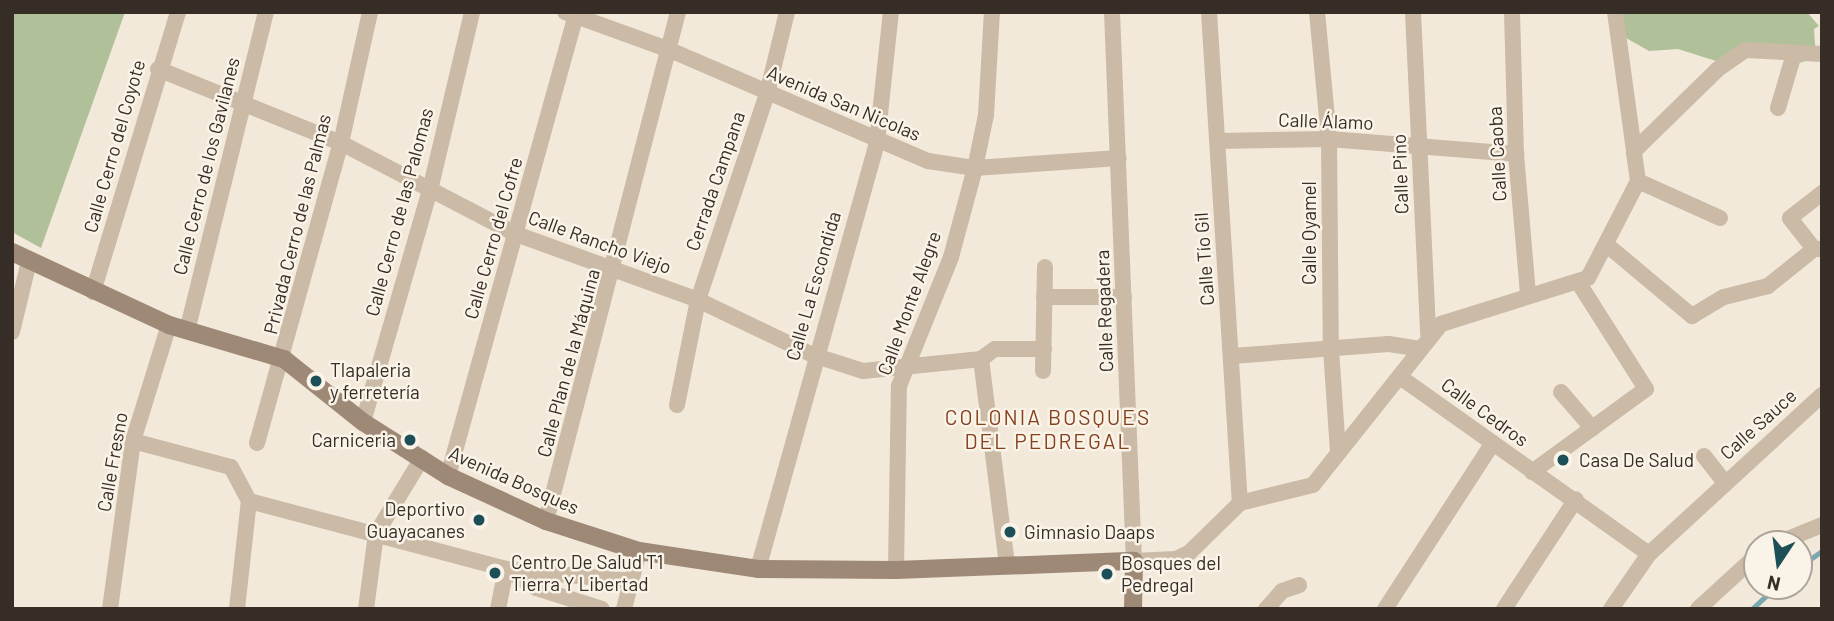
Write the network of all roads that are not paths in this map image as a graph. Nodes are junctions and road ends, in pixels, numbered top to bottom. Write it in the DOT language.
graph roads {
  1 [pos="178,12"];
  2 [pos="266,12"];
  3 [pos="370,12"];
  4 [pos="472,12"];
  5 [pos="678,12"];
  6 [pos="787,12"];
  7 [pos="891,12"];
  8 [pos="992,12"];
  9 [pos="1112,12"];
  10 [pos="1209,12"];
  11 [pos="1317,12"];
  12 [pos="1413,12"];
  13 [pos="1512,12"];
  14 [pos="1615,12"];
  15 [pos="573,14"];
  16 [pos="670,50"];
  17 [pos="1794,54"];
  18 [pos="1822,54"];
  19 [pos="158,69"];
  20 [pos="766,94"];
  21 [pos="243,100"];
  22 [pos="1778,108"];
  23 [pos="1329,139"];
  24 [pos="1218,141"];
  25 [pos="877,142"];
  26 [pos="341,143"];
  27 [pos="1420,147"];
  28 [pos="1634,151"];
  29 [pos="1516,154"];
  30 [pos="1119,158"];
  31 [pos="975,168"];
  32 [pos="1638,181"];
  33 [pos="431,186"];
  34 [pos="1822,193"];
  35 [pos="1720,218"];
  36 [pos="516,234"];
  37 [pos="1607,245"];
  38 [pos="1818,249"];
  39 [pos="12,252"];
  40 [pos="29,261"];
  41 [pos="1045,267"];
  42 [pos="615,268"];
  43 [pos="1578,282"];
  44 [pos="93,292"];
  45 [pos="1528,293"];
  46 [pos="1124,297"];
  47 [pos="1044,298"];
  48 [pos="698,300"];
  49 [pos="169,325"];
  50 [pos="187,331"];
  51 [pos="12,332"];
  52 [pos="1428,335"];
  53 [pos="1044,349"];
  54 [pos="1331,349"];
  55 [pos="1419,349"];
  56 [pos="813,355"];
  57 [pos="1231,356"];
  58 [pos="284,359"];
  59 [pos="981,359"];
  60 [pos="904,369"];
  61 [pos="1043,371"];
  62 [pos="1400,377"];
  63 [pos="1561,392"];
  64 [pos="1821,397"];
  65 [pos="677,405"];
  66 [pos="363,422"];
  67 [pos="1592,428"];
  68 [pos="133,441"];
  69 [pos="257,443"];
  70 [pos="1493,443"];
  71 [pos="1338,453"];
  72 [pos="1704,456"];
  73 [pos="422,458"];
  74 [pos="1532,472"];
  75 [pos="448,476"];
  76 [pos="1724,482"];
  77 [pos="1576,499"];
  78 [pos="249,501"];
  79 [pos="1240,503"];
  80 [pos="547,521"];
  81 [pos="376,534"];
  82 [pos="639,551"];
  83 [pos="1649,554"];
  84 [pos="1134,561"];
  85 [pos="1007,566"];
  86 [pos="1743,568"];
  87 [pos="506,569"];
  88 [pos="758,569"];
  89 [pos="896,570"];
  90 [pos="631,582"];
  91 [pos="1299,585"];
  92 [pos="110,609"];
  93 [pos="237,609"];
  94 [pos="366,609"];
  95 [pos="498,609"];
  96 [pos="602,609"];
  97 [pos="624,609"];
  98 [pos="1133,609"];
  99 [pos="1266,609"];
  100 [pos="1385,609"];
  101 [pos="1504,609"];
  102 [pos="1611,609"];
  103 [pos="1698,609"];
  1 -- 19 [label="street, Calle Cerro del Coyote"];
  2 -- 21 [label="street, Calle Cerro de los Gavilanes"];
  3 -- 26 [label="street, Privada Cerro de las Palmas"];
  4 -- 33 [label="street, Calle Cerro de las Palomas"];
  5 -- 16 [label="street, Calle Plan de la Máquina"];
  6 -- 20 [label="street, Cerrada Campana"];
  7 -- 25 [label="street, Calle La Escondida"];
  8 -- 31 [label="street, Calle Monte Alegre"];
  9 -- 30 [label="street, Calle Regadera"];
  10 -- 24 [label="street, Calle Tío Gil"];
  11 -- 23 [label="street, Calle Oyamel"];
  12 -- 27 [label="street, Calle Pino"];
  13 -- 29 [label="street, Calle Caoba"];
  14 -- 28 [label="street"];
  15 -- 16 [label="street, Avenida San Nicolas"];
  15 -- 36 [label="street, Calle Cerro del Cofre"];
  16 -- 20 [label="street, Avenida San Nicolas"];
  16 -- 42 [label="street, Calle Plan de la Máquina"];
  17 -- 18 [label="street"];
  17 -- 22 [label="street"];
  17 -- 28 [label="street"];
  19 -- 21 [label="street, Calle Rancho Viejo"];
  19 -- 44 [label="street, Calle Cerro del Coyote"];
  20 -- 25 [label="street, Avenida San Nicolas"];
  20 -- 48 [label="street, Cerrada Campana"];
  21 -- 26 [label="street, Calle Rancho Viejo"];
  21 -- 50 [label="street, Calle Cerro de los Gavilanes"];
  23 -- 24 [label="street, Calle Álamo"];
  23 -- 27 [label="street, Calle Álamo"];
  23 -- 54 [label="street, Calle Oyamel"];
  24 -- 57 [label="street, Calle Tío Gil"];
  25 -- 31 [label="street, Avenida San Nicolas"];
  25 -- 56 [label="street, Calle La Escondida"];
  26 -- 33 [label="street, Calle Rancho Viejo"];
  26 -- 58 [label="street, Privada Cerro de las Palmas"];
  27 -- 29 [label="street, Calle Álamo"];
  27 -- 52 [label="street, Calle Pino"];
  28 -- 32 [label="street"];
  29 -- 45 [label="street, Calle Caoba"];
  30 -- 31 [label="street, Avenida San Nicolas"];
  30 -- 46 [label="street, Calle Regadera"];
  31 -- 60 [label="street, Calle Monte Alegre"];
  32 -- 35 [label="street"];
  32 -- 37 [label="street"];
  33 -- 36 [label="street, Calle Rancho Viejo"];
  33 -- 66 [label="street, Calle Cerro de las Palomas"];
  34 -- 38 [label="street"];
  36 -- 42 [label="street, Calle Rancho Viejo"];
  36 -- 75 [label="street, Calle Cerro del Cofre"];
  37 -- 38 [label="street"];
  37 -- 43 [label="street"];
  39 -- 40 [label="street, Avenida Bosques"];
  40 -- 44 [label="street, Avenida Bosques"];
  40 -- 51 [label="street"];
  41 -- 47 [label="street"];
  42 -- 48 [label="street, Calle Rancho Viejo"];
  42 -- 80 [label="street, Calle Plan de la Máquina"];
  43 -- 45 [label="street"];
  43 -- 67 [label="street"];
  44 -- 49 [label="street, Avenida Bosques"];
  45 -- 52 [label="street"];
  46 -- 47 [label="street"];
  46 -- 84 [label="street, Calle Regadera"];
  47 -- 53 [label="street"];
  48 -- 56 [label="street, Calle Rancho Viejo"];
  48 -- 65 [label="street, Cerrada Campana"];
  49 -- 50 [label="street, Avenida Bosques"];
  49 -- 68 [label="street, Calle Fresno"];
  50 -- 58 [label="street, Avenida Bosques"];
  52 -- 55 [label="street"];
  53 -- 59 [label="street, Calle Rancho Viejo"];
  53 -- 61 [label="street"];
  54 -- 55 [label="street"];
  54 -- 57 [label="street"];
  54 -- 71 [label="street, Calle Oyamel"];
  55 -- 62 [label="street"];
  56 -- 60 [label="street, Calle Rancho Viejo"];
  56 -- 88 [label="street, Calle La Escondida"];
  57 -- 79 [label="street, Calle Tío Gil"];
  58 -- 66 [label="street, Avenida Bosques"];
  58 -- 69 [label="street, Privada Cerro de las Palmas"];
  59 -- 60 [label="street, Calle Rancho Viejo"];
  59 -- 85 [label="street"];
  60 -- 89 [label="street, Calle Monte Alegre"];
  62 -- 70 [label="street, Calle Cedros"];
  62 -- 71 [label="street"];
  63 -- 67 [label="street"];
  64 -- 76 [label="street, Calle Sauce"];
  66 -- 73 [label="street, Avenida Bosques"];
  67 -- 74 [label="street"];
  68 -- 78 [label="street"];
  68 -- 92 [label="street, Calle Fresno"];
  70 -- 74 [label="street, Calle Cedros"];
  70 -- 100 [label="street"];
  71 -- 79 [label="street"];
  72 -- 76 [label="street"];
  73 -- 75 [label="street, Avenida Bosques"];
  73 -- 81 [label="street"];
  74 -- 77 [label="street, Calle Cedros"];
  75 -- 80 [label="street, Avenida Bosques"];
  76 -- 83 [label="street, Calle Sauce"];
  77 -- 83 [label="street, Calle Cedros"];
  77 -- 101 [label="street"];
  78 -- 81 [label="street"];
  78 -- 93 [label="street"];
  79 -- 84 [label="street"];
  80 -- 82 [label="street, Avenida Bosques"];
  81 -- 87 [label="street"];
  81 -- 94 [label="street"];
  82 -- 88 [label="street, Avenida Bosques"];
  82 -- 90 [label="street"];
  83 -- 102 [label="street, Calle Sauce"];
  84 -- 85 [label="street, Avenida Bosques"];
  84 -- 98 [label="street, Calle Regadera"];
  85 -- 89 [label="street, Avenida Bosques"];
  86 -- 103 [label="street"];
  87 -- 90 [label="street"];
  87 -- 95 [label="street"];
  87 -- 96 [label="street"];
  88 -- 89 [label="street, Avenida Bosques"];
  90 -- 97 [label="street"];
  91 -- 99 [label="street"];
}
